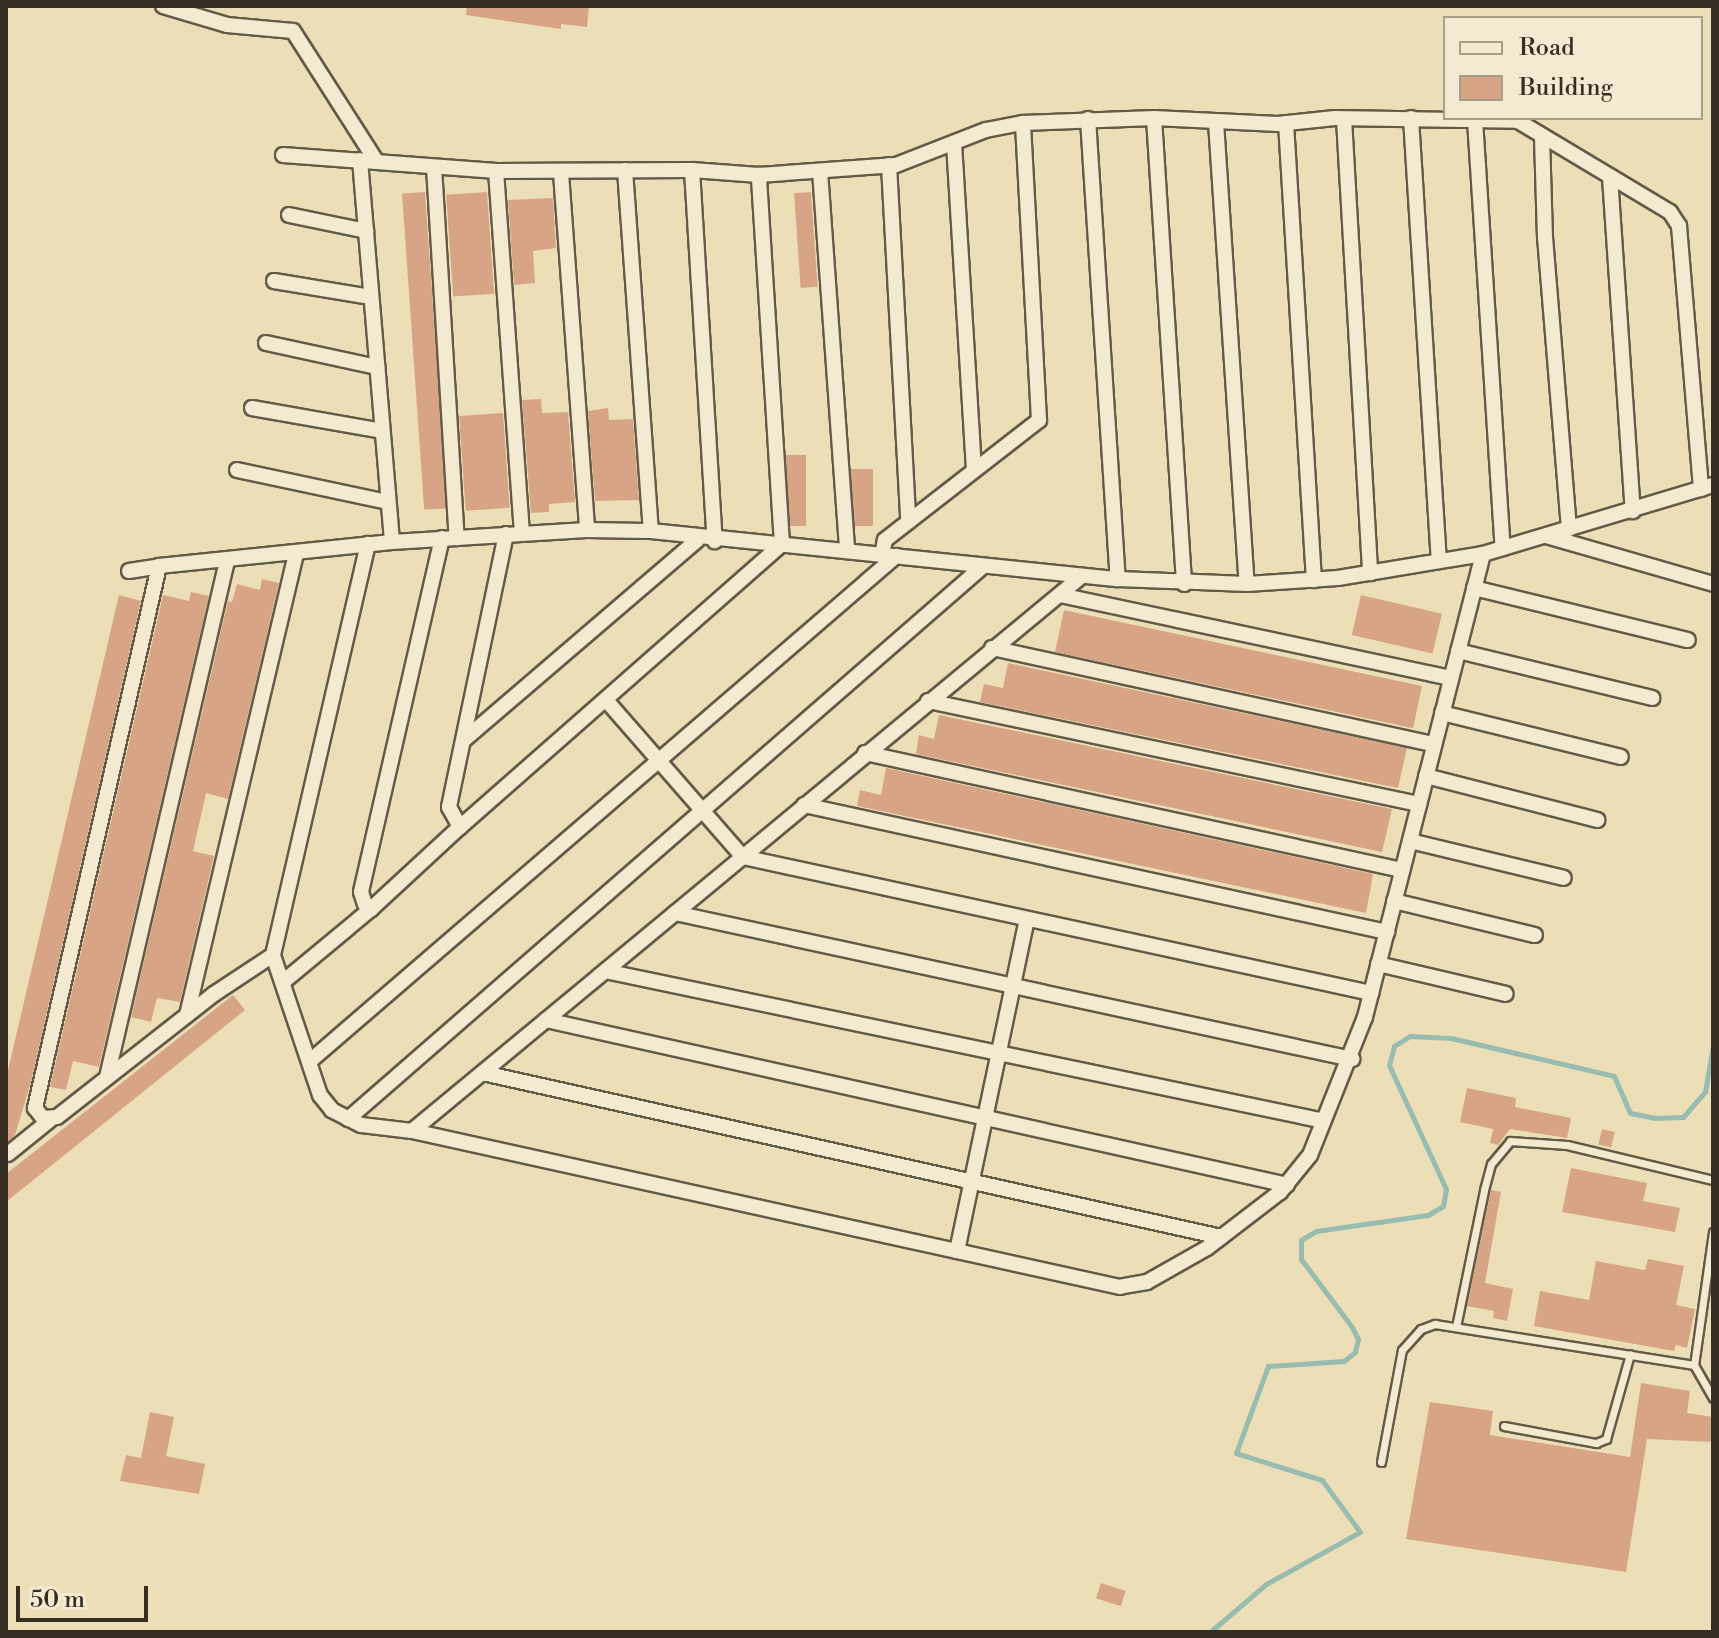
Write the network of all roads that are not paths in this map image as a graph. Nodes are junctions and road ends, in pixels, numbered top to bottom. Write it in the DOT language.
graph roads {
  1 [pos="163,6"];
  2 [pos="1154,118"];
  3 [pos="1411,118"];
  4 [pos="1088,119"];
  5 [pos="1344,119"];
  6 [pos="1443,119"];
  7 [pos="1475,120"];
  8 [pos="1216,122"];
  9 [pos="1023,123"];
  10 [pos="1286,123"];
  11 [pos="1542,137"];
  12 [pos="954,143"];
  13 [pos="283,155"];
  14 [pos="360,160"];
  15 [pos="376,161"];
  16 [pos="889,165"];
  17 [pos="434,167"];
  18 [pos="625,170"];
  19 [pos="692,170"];
  20 [pos="496,171"];
  21 [pos="820,171"];
  22 [pos="561,173"];
  23 [pos="759,175"];
  24 [pos="1610,177"];
  25 [pos="289,215"];
  26 [pos="366,231"];
  27 [pos="274,281"];
  28 [pos="371,297"];
  29 [pos="266,343"];
  30 [pos="377,367"];
  31 [pos="252,408"];
  32 [pos="382,431"];
  33 [pos="974,468"];
  34 [pos="237,470"];
  35 [pos="1707,487"];
  36 [pos="388,502"];
  37 [pos="1633,511"];
  38 [pos="908,521"];
  39 [pos="1569,529"];
  40 [pos="587,530"];
  41 [pos="651,531"];
  42 [pos="522,533"];
  43 [pos="506,534"];
  44 [pos="1546,536"];
  45 [pos="450,538"];
  46 [pos="697,540"];
  47 [pos="715,541"];
  48 [pos="392,542"];
  49 [pos="368,544"];
  50 [pos="782,544"];
  51 [pos="1503,548"];
  52 [pos="847,551"];
  53 [pos="296,554"];
  54 [pos="1483,554"];
  55 [pos="889,555"];
  56 [pos="227,561"];
  57 [pos="1439,561"];
  58 [pos="159,566"];
  59 [pos="981,568"];
  60 [pos="129,571"];
  61 [pos="1370,573"];
  62 [pos="1082,576"];
  63 [pos="1118,579"];
  64 [pos="1314,580"];
  65 [pos="1184,584"];
  66 [pos="1247,584"];
  67 [pos="1713,584"];
  68 [pos="1474,588"];
  69 [pos="1060,595"];
  70 [pos="1688,640"];
  71 [pos="992,648"];
  72 [pos="1458,651"];
  73 [pos="1451,678"];
  74 [pos="1652,698"];
  75 [pos="606,700"];
  76 [pos="928,701"];
  77 [pos="1442,713"];
  78 [pos="463,740"];
  79 [pos="1434,744"];
  80 [pos="865,753"];
  81 [pos="1621,757"];
  82 [pos="658,760"];
  83 [pos="1426,776"];
  84 [pos="1419,804"];
  85 [pos="804,805"];
  86 [pos="702,810"];
  87 [pos="1597,820"];
  88 [pos="460,827"];
  89 [pos="1410,841"];
  90 [pos="743,857"];
  91 [pos="1402,870"];
  92 [pos="1564,878"];
  93 [pos="1394,901"];
  94 [pos="371,909"];
  95 [pos="675,913"];
  96 [pos="1027,920"];
  97 [pos="1387,932"];
  98 [pos="1535,935"];
  99 [pos="273,955"];
  100 [pos="1378,964"];
  101 [pos="605,971"];
  102 [pos="283,982"];
  103 [pos="1013,986"];
  104 [pos="1371,993"];
  105 [pos="1506,994"];
  106 [pos="187,1015"];
  107 [pos="546,1020"];
  108 [pos="999,1053"];
  109 [pos="1352,1059"];
  110 [pos="310,1061"];
  111 [pos="483,1073"];
  112 [pos="107,1077"];
  113 [pos="985,1118"];
  114 [pos="348,1119"];
  115 [pos="50,1120"];
  116 [pos="1324,1121"];
  117 [pos="412,1131"];
  118 [pos="8,1154"];
  119 [pos="1713,1180"];
  120 [pos="971,1182"];
  121 [pos="1287,1185"];
  122 [pos="1713,1232"];
  123 [pos="1221,1237"];
  124 [pos="957,1251"];
  125 [pos="1456,1327"];
  126 [pos="1630,1354"];
  127 [pos="1694,1365"];
  128 [pos="1713,1398"];
  129 [pos="1504,1426"];
  130 [pos="1381,1462"];
  1 -- 15 [label="street"];
  2 -- 4 [label="street"];
  2 -- 8 [label="street"];
  2 -- 65 [label="street"];
  3 -- 5 [label="street"];
  3 -- 6 [label="street"];
  3 -- 57 [label="street"];
  4 -- 9 [label="street"];
  4 -- 63 [label="street"];
  5 -- 10 [label="street"];
  5 -- 61 [label="street"];
  7 -- 11 [label="street"];
  7 -- 51 [label="street"];
  8 -- 10 [label="street"];
  8 -- 66 [label="street"];
  9 -- 12 [label="street"];
  9 -- 33 [label="street"];
  10 -- 64 [label="street"];
  11 -- 24 [label="street"];
  11 -- 39 [label="street"];
  12 -- 16 [label="street"];
  12 -- 33 [label="street"];
  13 -- 14 [label="street"];
  14 -- 15 [label="street"];
  14 -- 26 [label="street"];
  15 -- 17 [label="street"];
  16 -- 21 [label="street"];
  16 -- 38 [label="street"];
  17 -- 20 [label="street"];
  17 -- 45 [label="street"];
  18 -- 19 [label="street"];
  18 -- 22 [label="street"];
  18 -- 41 [label="street"];
  19 -- 23 [label="street"];
  19 -- 47 [label="street"];
  20 -- 22 [label="street"];
  20 -- 42 [label="street"];
  21 -- 23 [label="street"];
  21 -- 52 [label="street"];
  22 -- 40 [label="street"];
  23 -- 50 [label="street"];
  24 -- 35 [label="street"];
  24 -- 37 [label="street"];
  25 -- 26 [label="street"];
  26 -- 28 [label="street"];
  27 -- 28 [label="street"];
  28 -- 30 [label="street"];
  29 -- 30 [label="street"];
  30 -- 32 [label="street"];
  31 -- 32 [label="street"];
  32 -- 36 [label="street"];
  33 -- 38 [label="street"];
  34 -- 36 [label="street"];
  35 -- 37 [label="street"];
  36 -- 48 [label="street"];
  37 -- 39 [label="street"];
  38 -- 55 [label="street"];
  39 -- 44 [label="street"];
  40 -- 41 [label="street"];
  40 -- 42 [label="street"];
  41 -- 46 [label="street"];
  42 -- 43 [label="street"];
  43 -- 45 [label="street"];
  43 -- 78 [label="street"];
  44 -- 51 [label="street"];
  44 -- 67 [label="street"];
  45 -- 48 [label="street"];
  45 -- 94 [label="street"];
  46 -- 47 [label="street"];
  46 -- 78 [label="street"];
  47 -- 50 [label="street"];
  48 -- 49 [label="street"];
  49 -- 53 [label="street"];
  49 -- 99 [label="street"];
  50 -- 52 [label="street"];
  50 -- 75 [label="street"];
  51 -- 54 [label="street"];
  52 -- 55 [label="street"];
  53 -- 56 [label="street"];
  53 -- 106 [label="street"];
  54 -- 57 [label="street"];
  54 -- 68 [label="street"];
  55 -- 59 [label="street"];
  55 -- 82 [label="street"];
  56 -- 58 [label="street"];
  56 -- 112 [label="street"];
  57 -- 61 [label="street"];
  58 -- 60 [label="street"];
  58 -- 115 [label="street"];
  59 -- 62 [label="street"];
  59 -- 86 [label="street"];
  61 -- 64 [label="street"];
  62 -- 63 [label="street"];
  62 -- 69 [label="street"];
  63 -- 65 [label="street"];
  64 -- 66 [label="street"];
  65 -- 66 [label="street"];
  68 -- 70 [label="street"];
  68 -- 72 [label="street"];
  69 -- 71 [label="street"];
  69 -- 73 [label="street"];
  71 -- 76 [label="street"];
  71 -- 79 [label="street"];
  72 -- 73 [label="street"];
  72 -- 74 [label="street"];
  73 -- 77 [label="street"];
  75 -- 82 [label="street"];
  75 -- 88 [label="street"];
  76 -- 80 [label="street"];
  76 -- 84 [label="street"];
  77 -- 79 [label="street"];
  77 -- 81 [label="street"];
  78 -- 88 [label="street"];
  79 -- 83 [label="street"];
  80 -- 85 [label="street"];
  80 -- 91 [label="street"];
  82 -- 86 [label="street"];
  82 -- 110 [label="street"];
  83 -- 84 [label="street"];
  83 -- 87 [label="street"];
  84 -- 89 [label="street"];
  85 -- 90 [label="street"];
  85 -- 97 [label="street"];
  86 -- 90 [label="street"];
  86 -- 114 [label="street"];
  88 -- 94 [label="street"];
  89 -- 91 [label="street"];
  89 -- 92 [label="street"];
  90 -- 95 [label="street"];
  90 -- 96 [label="street"];
  91 -- 93 [label="street"];
  93 -- 97 [label="street"];
  93 -- 98 [label="street"];
  94 -- 102 [label="street"];
  95 -- 101 [label="street"];
  95 -- 103 [label="street"];
  96 -- 103 [label="street"];
  96 -- 104 [label="street"];
  97 -- 100 [label="street"];
  99 -- 102 [label="street"];
  99 -- 106 [label="street"];
  100 -- 104 [label="street"];
  100 -- 105 [label="street"];
  101 -- 107 [label="street"];
  101 -- 108 [label="street"];
  102 -- 110 [label="street"];
  103 -- 108 [label="street"];
  103 -- 109 [label="street"];
  104 -- 109 [label="street"];
  106 -- 112 [label="street"];
  107 -- 111 [label="street"];
  107 -- 113 [label="street"];
  108 -- 113 [label="street"];
  108 -- 116 [label="street"];
  109 -- 116 [label="street"];
  110 -- 114 [label="street"];
  111 -- 117 [label="street"];
  111 -- 120 [label="street"];
  112 -- 115 [label="street"];
  113 -- 120 [label="street"];
  113 -- 121 [label="street"];
  114 -- 117 [label="street"];
  115 -- 118 [label="street"];
  116 -- 121 [label="street"];
  117 -- 124 [label="street"];
  119 -- 125 [label="lane"];
  120 -- 123 [label="street"];
  120 -- 124 [label="street"];
  121 -- 123 [label="street"];
  122 -- 127 [label="lane"];
  123 -- 124 [label="street"];
  125 -- 126 [label="lane"];
  125 -- 130 [label="lane"];
  126 -- 127 [label="lane"];
  126 -- 129 [label="lane"];
  127 -- 128 [label="lane"];
}
